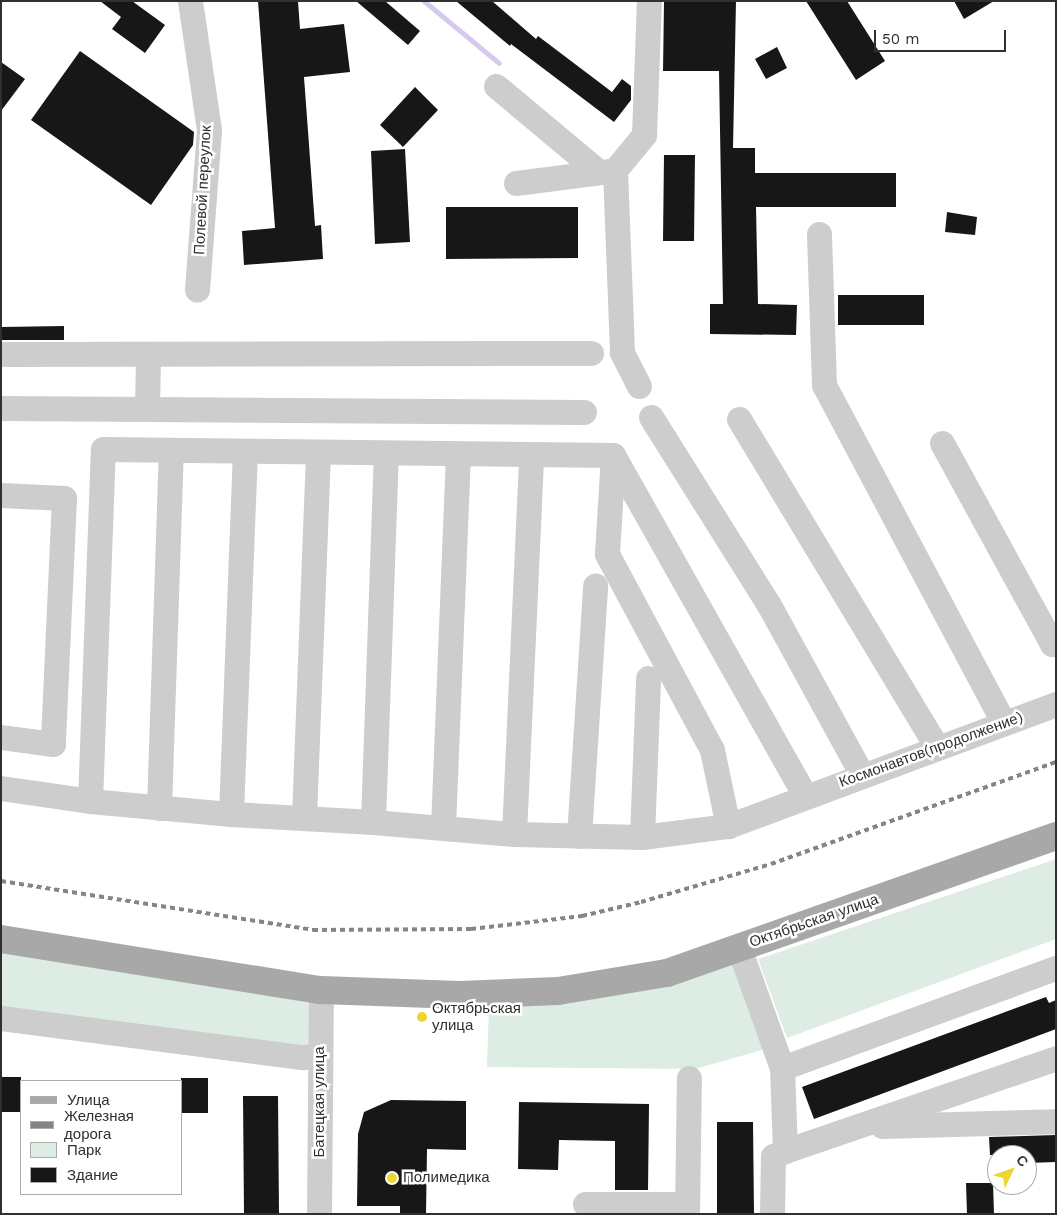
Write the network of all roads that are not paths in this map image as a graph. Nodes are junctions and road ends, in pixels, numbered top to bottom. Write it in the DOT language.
graph roads {
  1 [pos="190,1"];
  2 [pos="649,1"];
  3 [pos="496,86"];
  4 [pos="607,171"];
  5 [pos="516,183"];
  6 [pos="819,234"];
  7 [pos="197,290"];
  8 [pos="591,353"];
  9 [pos="1,354"];
  10 [pos="148,354"];
  11 [pos="639,386"];
  12 [pos="1,408"];
  13 [pos="147,408"];
  14 [pos="584,412"];
  15 [pos="651,417"];
  16 [pos="739,419"];
  17 [pos="942,443"];
  18 [pos="171,451"];
  19 [pos="245,452"];
  20 [pos="318,452"];
  21 [pos="386,453"];
  22 [pos="458,454"];
  23 [pos="531,454"];
  24 [pos="613,455"];
  25 [pos="2,495"];
  26 [pos="1,508"];
  27 [pos="595,586"];
  28 [pos="1056,642"];
  29 [pos="648,678"];
  30 [pos="1056,704"];
  31 [pos="1004,723"];
  32 [pos="1,738"];
  33 [pos="937,747"];
  34 [pos="862,775"];
  35 [pos="1,788"];
  36 [pos="806,796"];
  37 [pos="90,801"];
  38 [pos="159,808"];
  39 [pos="231,814"];
  40 [pos="304,818"];
  41 [pos="373,822"];
  42 [pos="728,826"];
  43 [pos="443,828"];
  44 [pos="514,834"];
  45 [pos="580,836"];
  46 [pos="1056,836"];
  47 [pos="642,837"];
  48 [pos="1,940"];
  49 [pos="739,948"];
  50 [pos="1056,968"];
  51 [pos="321,990"];
  52 [pos="1,1018"];
  53 [pos="319,1056"];
  54 [pos="1056,1058"];
  55 [pos="782,1068"];
  56 [pos="689,1078"];
  57 [pos="1056,1121"];
  58 [pos="857,1126"];
  59 [pos="785,1151"];
  60 [pos="585,1204"];
  61 [pos="687,1209"];
  62 [pos="319,1214"];
  63 [pos="772,1214"];
  1 -- 7 [label="street, Полевой переулок"];
  2 -- 4 [label="street"];
  3 -- 4 [label="street"];
  4 -- 5 [label="street"];
  4 -- 11 [label="street"];
  6 -- 31 [label="street"];
  8 -- 10 [label="street"];
  9 -- 10 [label="street"];
  10 -- 13 [label="street"];
  12 -- 13 [label="street"];
  13 -- 14 [label="street"];
  15 -- 34 [label="street"];
  16 -- 33 [label="street"];
  17 -- 28 [label="street"];
  18 -- 19 [label="street"];
  18 -- 37 [label="street"];
  18 -- 38 [label="street"];
  19 -- 20 [label="street"];
  19 -- 39 [label="street"];
  20 -- 21 [label="street"];
  20 -- 40 [label="street"];
  21 -- 22 [label="street"];
  21 -- 41 [label="street"];
  22 -- 23 [label="street"];
  22 -- 43 [label="street"];
  23 -- 24 [label="street"];
  23 -- 44 [label="street"];
  24 -- 36 [label="street"];
  24 -- 42 [label="street"];
  25 -- 26 [label="street"];
  25 -- 32 [label="street"];
  27 -- 45 [label="street"];
  29 -- 47 [label="street"];
  30 -- 31 [label="street, Космонавтов(продолжение)"];
  31 -- 33 [label="street, Космонавтов(продолжение)"];
  33 -- 34 [label="street, Космонавтов(продолжение)"];
  34 -- 36 [label="street, Космонавтов(продолжение)"];
  35 -- 37 [label="street, Космонавтов(продолжение)"];
  36 -- 42 [label="street, Космонавтов(продолжение)"];
  37 -- 38 [label="street, Космонавтов(продолжение)"];
  38 -- 39 [label="street, Космонавтов(продолжение)"];
  39 -- 40 [label="street, Космонавтов(продолжение)"];
  40 -- 41 [label="street, Космонавтов(продолжение)"];
  41 -- 43 [label="street, Космонавтов(продолжение)"];
  42 -- 47 [label="street, Космонавтов(продолжение)"];
  43 -- 44 [label="street, Космонавтов(продолжение)"];
  44 -- 45 [label="street, Космонавтов(продолжение)"];
  45 -- 47 [label="street, Космонавтов(продолжение)"];
  46 -- 49 [label="main road, Октябрьская улица"];
  48 -- 51 [label="main road, Октябрьская улица"];
  49 -- 51 [label="main road, Октябрьская улица"];
  49 -- 55 [label="street"];
  50 -- 55 [label="street"];
  51 -- 53 [label="street, Батецкая улица"];
  52 -- 53 [label="street"];
  53 -- 62 [label="street, Батецкая улица"];
  54 -- 58 [label="street"];
  55 -- 59 [label="street"];
  56 -- 61 [label="street"];
  57 -- 58 [label="street"];
  58 -- 59 [label="street"];
  59 -- 63 [label="street"];
  60 -- 61 [label="street"];
}
